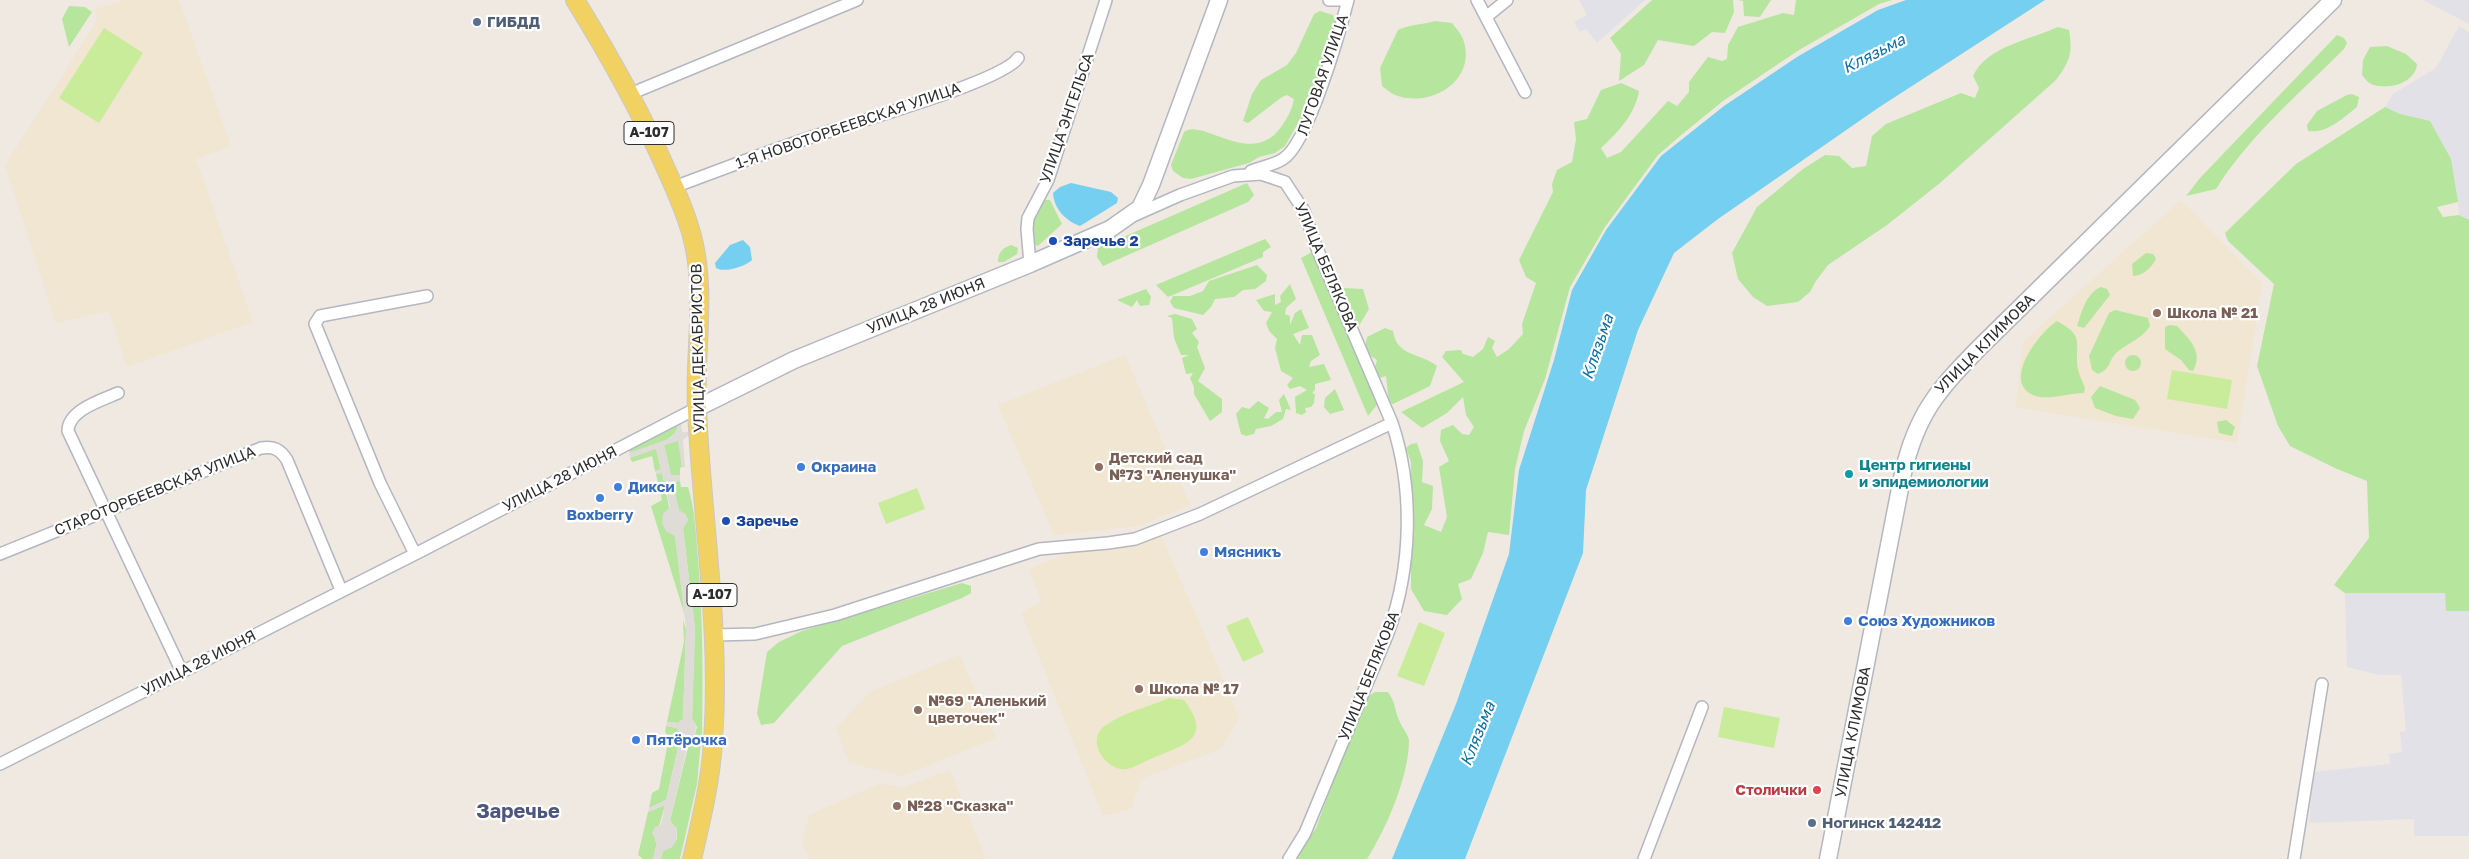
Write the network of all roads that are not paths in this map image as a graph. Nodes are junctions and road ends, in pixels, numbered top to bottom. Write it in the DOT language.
graph roads {
  1 [pos="575,0"];
  2 [pos="856,0"];
  3 [pos="1106,0"];
  4 [pos="1219,0"];
  5 [pos="1329,0"];
  6 [pos="1343,0"];
  7 [pos="1348,0"];
  8 [pos="1477,0"];
  9 [pos="1507,0"];
  10 [pos="2333,0"];
  11 [pos="1486,17"];
  12 [pos="1018,58"];
  13 [pos="1525,92"];
  14 [pos="630,94"];
  15 [pos="1242,174"];
  16 [pos="674,187"];
  17 [pos="1130,217"];
  18 [pos="1030,264"];
  19 [pos="427,296"];
  20 [pos="118,393"];
  21 [pos="697,408"];
  22 [pos="1392,423"];
  23 [pos="106,512"];
  24 [pos="0,554"];
  25 [pos="415,554"];
  26 [pos="342,590"];
  27 [pos="714,635"];
  28 [pos="182,672"];
  29 [pos="2322,684"];
  30 [pos="1702,707"];
  31 [pos="0,764"];
  32 [pos="692,859"];
  33 [pos="1289,859"];
  34 [pos="1644,859"];
  35 [pos="1828,859"];
  36 [pos="2294,859"];
  1 -- 14 [label="main road, УЛИЦА ДЕКАБРИСТОВ / А-107"];
  2 -- 14 [label="street"];
  3 -- 18 [label="street, УЛИЦА ЭНГЕЛЬСА"];
  4 -- 17 [label="main road"];
  5 -- 6 [label="street, ЛУГОВАЯ УЛИЦА"];
  7 -- 15 [label="street, ЛУГОВАЯ УЛИЦА"];
  8 -- 11 [label="street"];
  9 -- 11 [label="street"];
  10 -- 35 [label="main road, УЛИЦА КЛИМОВА"];
  11 -- 13 [label="street"];
  12 -- 16 [label="street, 1-Я НОВОТОРБЕЕВСКАЯ УЛИЦА"];
  14 -- 16 [label="main road, УЛИЦА ДЕКАБРИСТОВ / А-107"];
  15 -- 17 [label="street, УЛИЦА БЕЛЯКОВА"];
  15 -- 22 [label="street, УЛИЦА БЕЛЯКОВА"];
  16 -- 21 [label="main road, УЛИЦА ДЕКАБРИСТОВ / А-107"];
  17 -- 18 [label="main road, УЛИЦА 28 ИЮНЯ"];
  18 -- 21 [label="main road, УЛИЦА 28 ИЮНЯ"];
  19 -- 25 [label="street"];
  20 -- 23 [label="street"];
  21 -- 25 [label="street, УЛИЦА 28 ИЮНЯ"];
  21 -- 27 [label="main road, УЛИЦА ДЕКАБРИСТОВ / А-107"];
  22 -- 27 [label="street"];
  22 -- 33 [label="street, УЛИЦА БЕЛЯКОВА"];
  23 -- 24 [label="street, СТАРОТОРБЕЕВСКАЯ УЛИЦА"];
  23 -- 26 [label="street, СТАРОТОРБЕЕВСКАЯ УЛИЦА"];
  23 -- 28 [label="street"];
  25 -- 26 [label="street, УЛИЦА 28 ИЮНЯ"];
  26 -- 28 [label="street, УЛИЦА 28 ИЮНЯ"];
  27 -- 32 [label="main road, УЛИЦА ДЕКАБРИСТОВ / А-107"];
  28 -- 31 [label="street, УЛИЦА 28 ИЮНЯ"];
  29 -- 36 [label="street"];
  30 -- 34 [label="street"];
}
